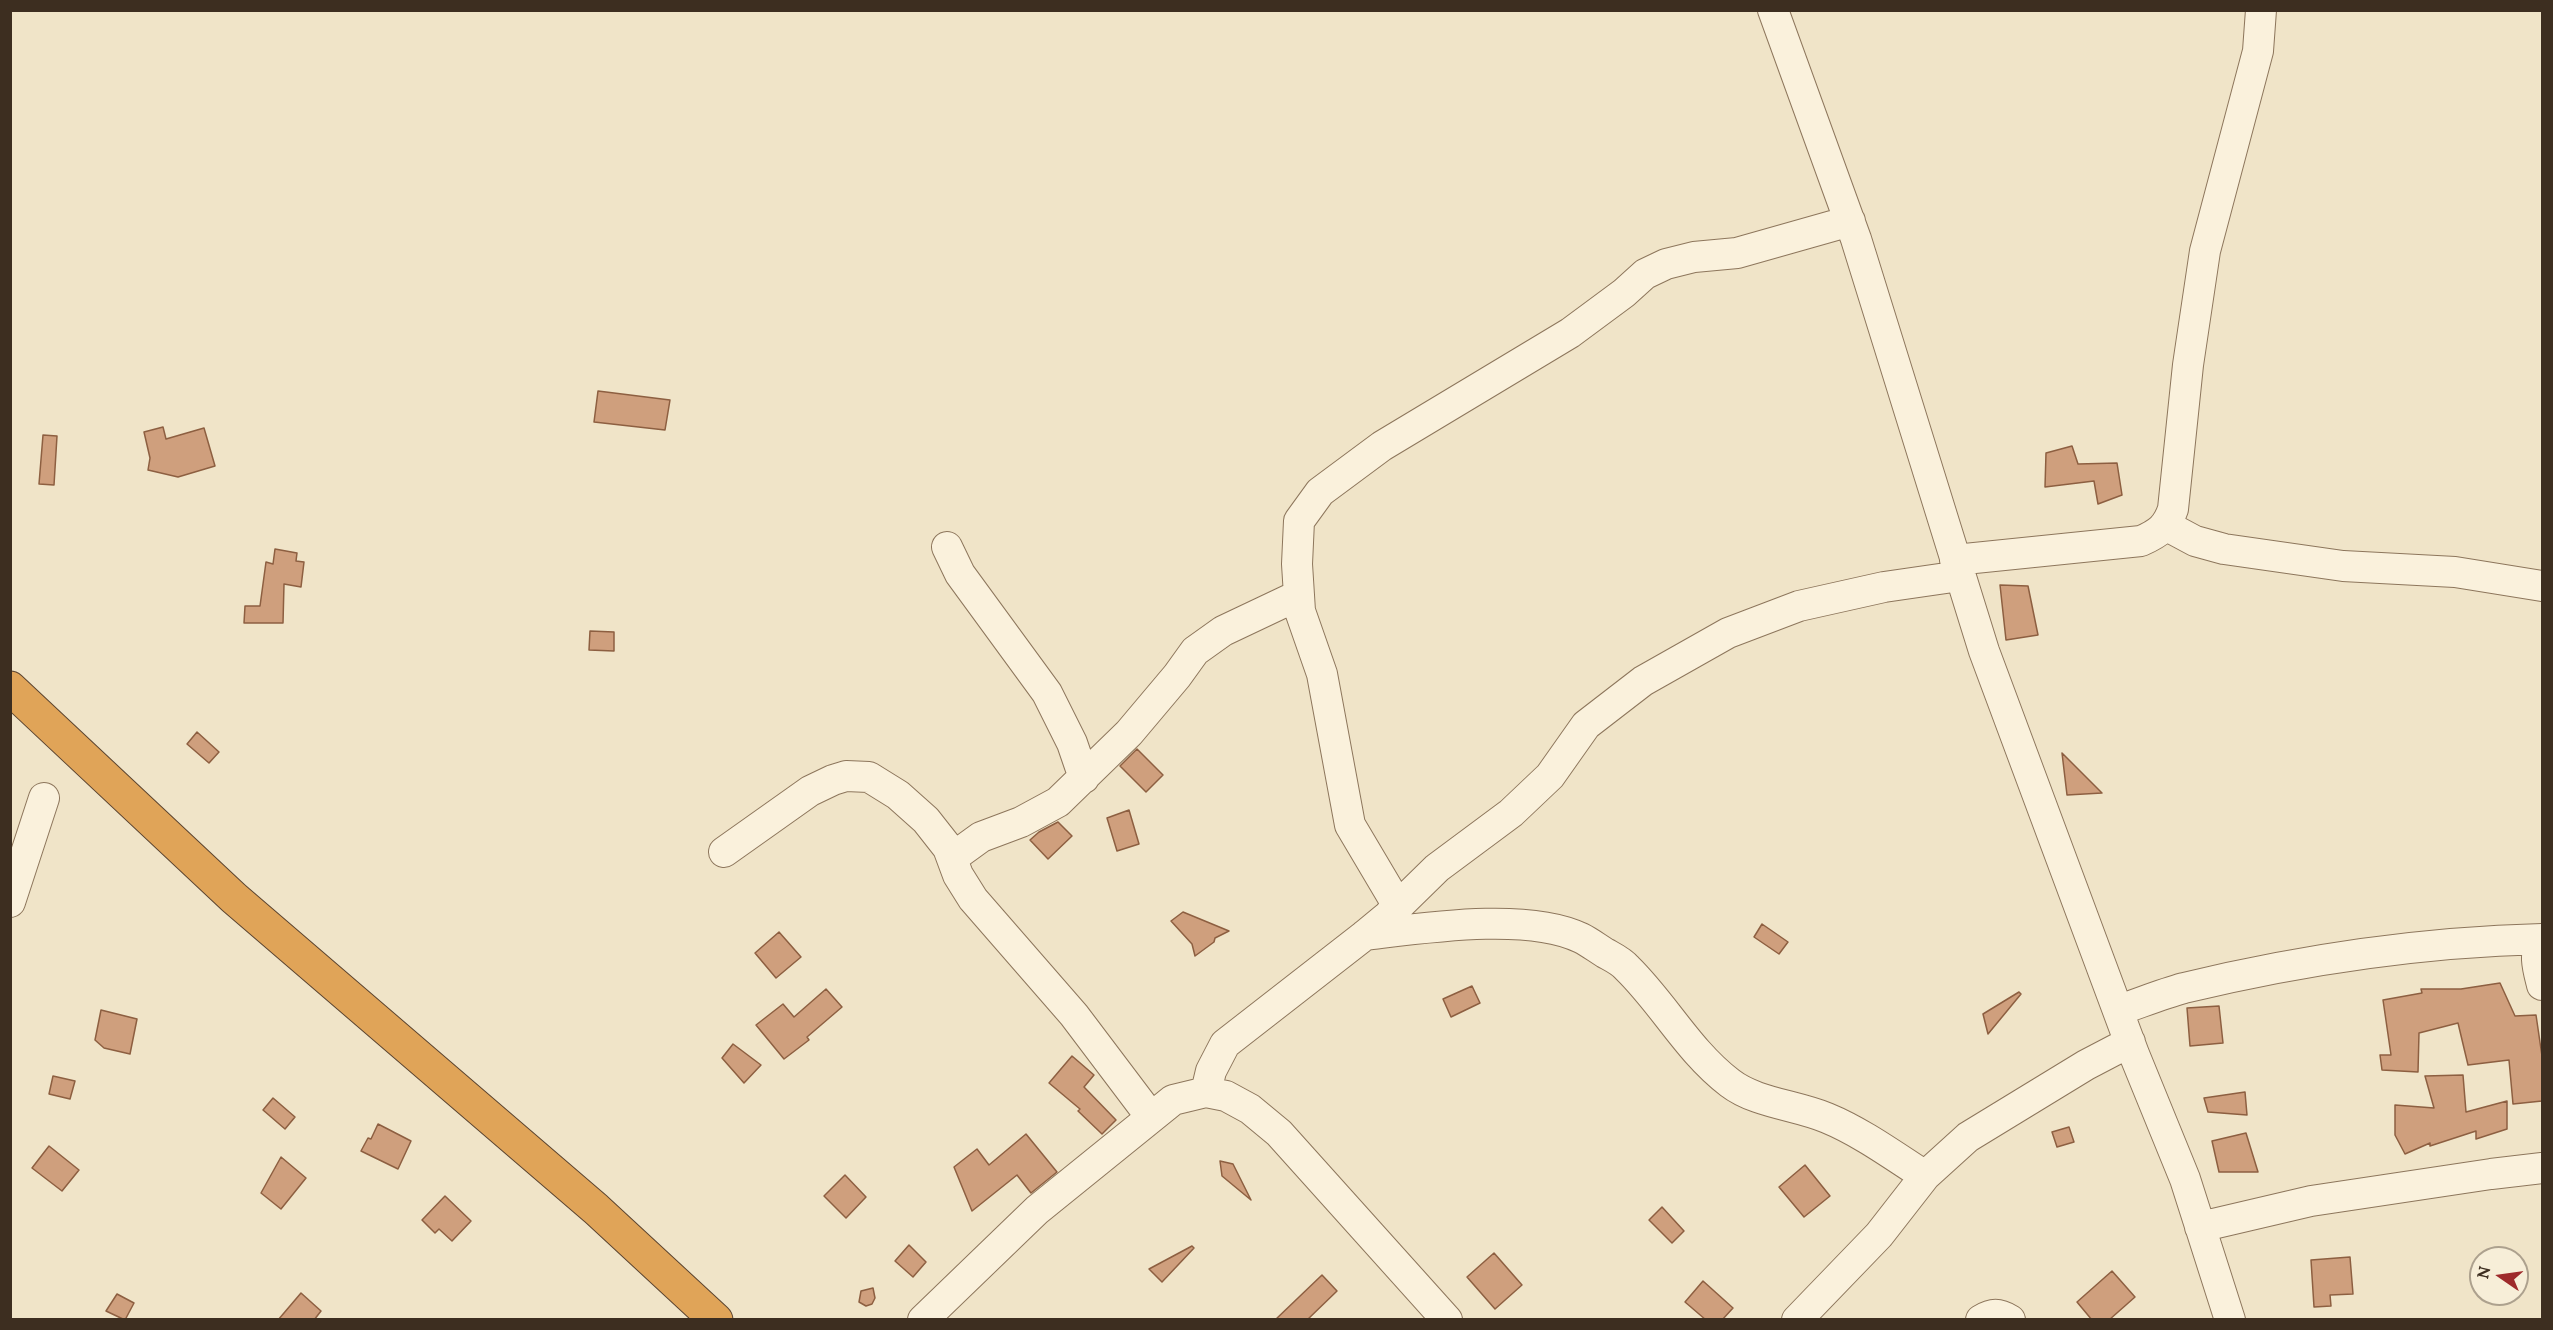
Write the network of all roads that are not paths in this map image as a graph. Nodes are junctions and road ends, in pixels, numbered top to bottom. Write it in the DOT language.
graph roads {
  1 [pos="1773,10"];
  2 [pos="2261,10"];
  3 [pos="1850,221"];
  4 [pos="2167,526"];
  5 [pos="947,547"];
  6 [pos="1957,568"];
  7 [pos="2542,586"];
  8 [pos="1299,595"];
  9 [pos="10,688"];
  10 [pos="1084,778"];
  11 [pos="44,798"];
  12 [pos="724,852"];
  13 [pos="952,858"];
  14 [pos="10,902"];
  15 [pos="1398,906"];
  16 [pos="1365,935"];
  17 [pos="2542,985"];
  18 [pos="2119,1010"];
  19 [pos="2130,1042"];
  20 [pos="1206,1092"];
  21 [pos="1151,1117"];
  22 [pos="2542,1168"];
  23 [pos="1925,1176"];
  24 [pos="2200,1227"];
  25 [pos="716,1320"];
  26 [pos="923,1320"];
  27 [pos="1447,1320"];
  28 [pos="1797,1320"];
  29 [pos="1981,1320"];
  30 [pos="2010,1320"];
  31 [pos="2230,1320"];
  1 -- 3 [label="street"];
  2 -- 4 [label="street"];
  3 -- 6 [label="street"];
  3 -- 8 [label="street"];
  4 -- 6 [label="street"];
  4 -- 7 [label="street"];
  5 -- 10 [label="street"];
  6 -- 15 [label="street"];
  6 -- 18 [label="street"];
  8 -- 10 [label="street"];
  8 -- 15 [label="street"];
  9 -- 25 [label="highway"];
  10 -- 13 [label="street"];
  11 -- 14 [label="street"];
  12 -- 13 [label="street"];
  13 -- 21 [label="street"];
  15 -- 16 [label="street"];
  16 -- 20 [label="street"];
  16 -- 23 [label="street"];
  17 -- 18 [label="street"];
  18 -- 19 [label="street"];
  19 -- 23 [label="street"];
  19 -- 24 [label="street"];
  20 -- 21 [label="street"];
  20 -- 27 [label="street"];
  21 -- 26 [label="street"];
  22 -- 24 [label="street"];
  23 -- 28 [label="street"];
  24 -- 31 [label="street"];
  29 -- 30 [label="street"];
}
